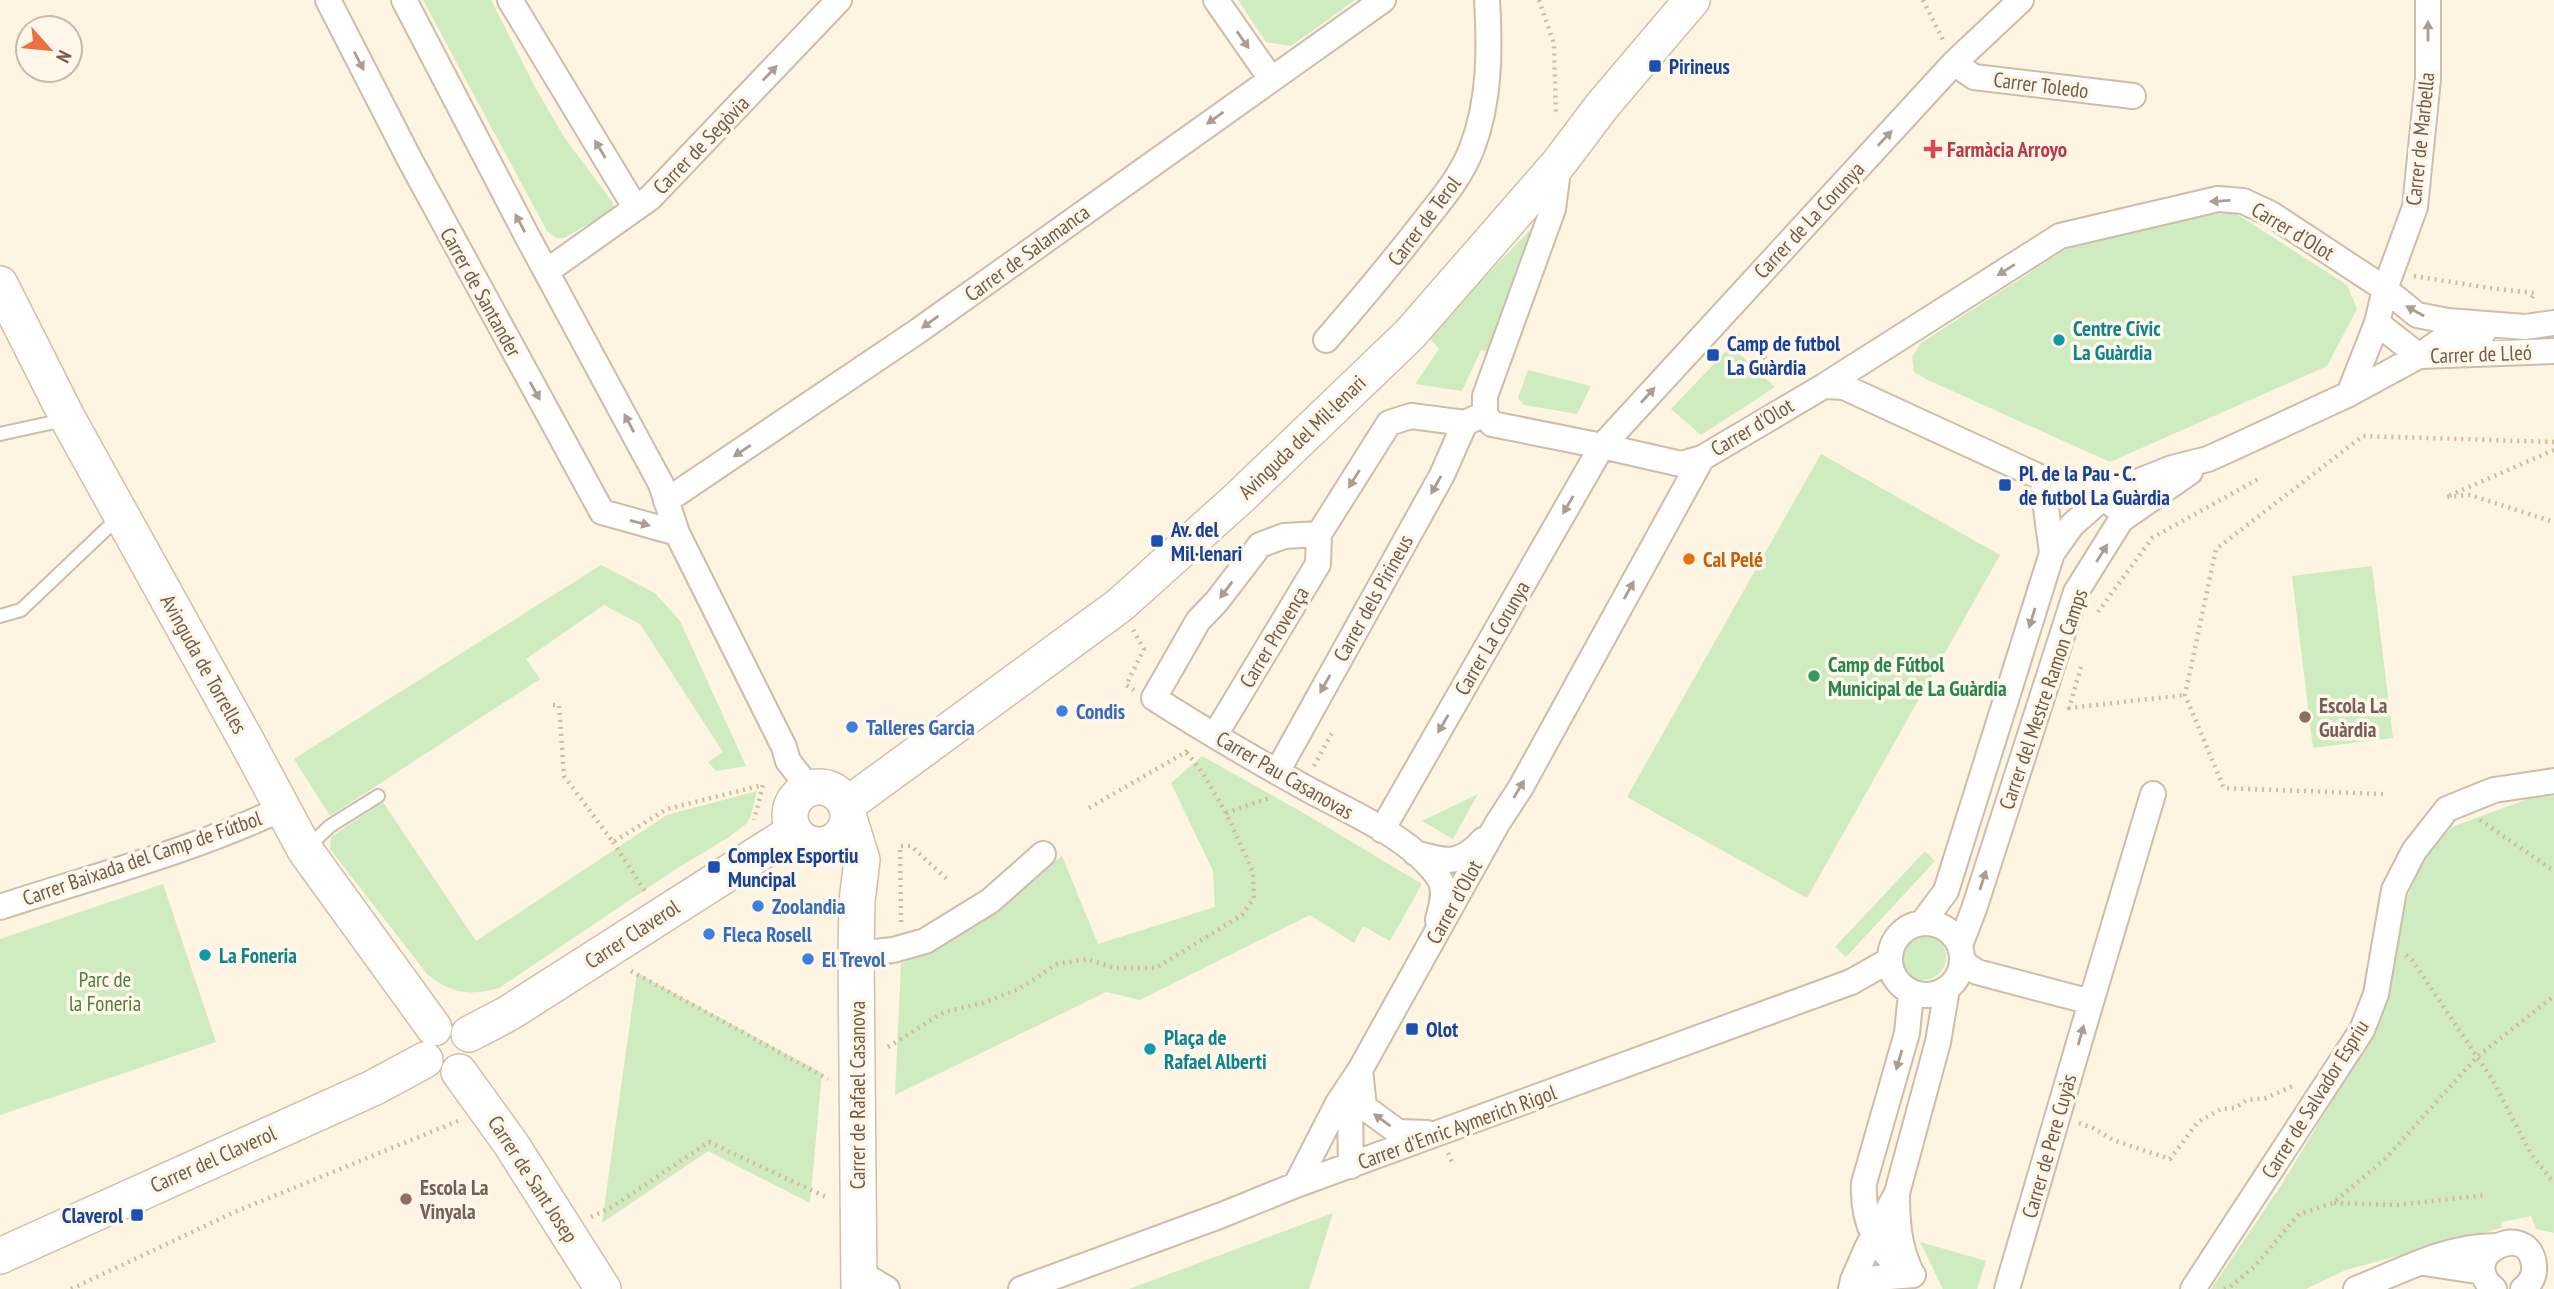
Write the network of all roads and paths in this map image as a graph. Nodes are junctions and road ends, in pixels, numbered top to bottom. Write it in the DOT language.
graph roads {
  1 [pos="328,0"];
  2 [pos="404,0"];
  3 [pos="510,0"];
  4 [pos="839,0"];
  5 [pos="1216,0"];
  6 [pos="1383,0"];
  7 [pos="1487,0"];
  8 [pos="1539,0"];
  9 [pos="1692,0"];
  10 [pos="1923,0"];
  11 [pos="2021,0"];
  12 [pos="2428,0"];
  13 [pos="1954,62"];
  14 [pos="1271,79"];
  15 [pos="2133,96"];
  16 [pos="1559,163"];
  17 [pos="635,207"];
  18 [pos="2393,264"];
  19 [pos="547,271"];
  20 [pos="0,284"];
  21 [pos="2385,289"];
  22 [pos="2535,293"];
  23 [pos="1719,318"];
  24 [pos="2377,323"];
  25 [pos="2554,323"];
  26 [pos="2525,327"];
  27 [pos="1326,340"];
  28 [pos="2554,351"];
  29 [pos="2419,356"];
  30 [pos="1818,388"];
  31 [pos="2349,394"];
  32 [pos="68,419"];
  33 [pos="1475,419"];
  34 [pos="0,434"];
  35 [pos="2554,442"];
  36 [pos="1602,446"];
  37 [pos="2554,450"];
  38 [pos="1702,458"];
  39 [pos="2208,459"];
  40 [pos="2042,478"];
  41 [pos="2258,479"];
  42 [pos="2107,494"];
  43 [pos="666,501"];
  44 [pos="121,516"];
  45 [pos="2082,516"];
  46 [pos="2121,520"];
  47 [pos="2554,522"];
  48 [pos="677,533"];
  49 [pos="1319,534"];
  50 [pos="2052,553"];
  51 [pos="0,616"];
  52 [pos="2094,623"];
  53 [pos="1144,649"];
  54 [pos="2083,660"];
  55 [pos="1126,685"];
  56 [pos="2185,695"];
  57 [pos="553,705"];
  58 [pos="1206,730"];
  59 [pos="1332,733"];
  60 [pos="1186,752"];
  61 [pos="1319,759"];
  62 [pos="1277,772"];
  63 [pos="2554,781"];
  64 [pos="1303,786"];
  65 [pos="809,788"];
  66 [pos="2152,794"];
  67 [pos="2383,794"];
  68 [pos="378,796"];
  69 [pos="283,808"];
  70 [pos="1088,808"];
  71 [pos="2447,809"];
  72 [pos="847,810"];
  73 [pos="1226,813"];
  74 [pos="751,824"];
  75 [pos="1497,824"];
  76 [pos="1382,830"];
  77 [pos="806,838"];
  78 [pos="613,842"];
  79 [pos="305,850"];
  80 [pos="1415,853"];
  81 [pos="1043,855"];
  82 [pos="2554,872"];
  83 [pos="948,881"];
  84 [pos="646,893"];
  85 [pos="857,901"];
  86 [pos="0,907"];
  87 [pos="1923,922"];
  88 [pos="1436,933"];
  89 [pos="2386,940"];
  90 [pos="614,946"];
  91 [pos="902,948"];
  92 [pos="856,954"];
  93 [pos="1961,954"];
  94 [pos="1890,960"];
  95 [pos="1947,989"];
  96 [pos="1911,993"];
  97 [pos="2554,996"];
  98 [pos="2091,1002"];
  99 [pos="469,1034"];
  100 [pos="430,1044"];
  101 [pos="2477,1057"];
  102 [pos="1360,1070"];
  103 [pos="459,1072"];
  104 [pos="856,1078"];
  105 [pos="2305,1081"];
  106 [pos="1338,1103"];
  107 [pos="488,1109"];
  108 [pos="2057,1117"];
  109 [pos="1438,1134"];
  110 [pos="1341,1169"];
  111 [pos="2554,1183"];
  112 [pos="1296,1185"];
  113 [pos="1897,1193"];
  114 [pos="2487,1195"];
  115 [pos="2333,1203"];
  116 [pos="858,1213"];
  117 [pos="565,1229"];
  118 [pos="1870,1230"];
  119 [pos="2496,1246"];
  120 [pos="2543,1255"];
  121 [pos="0,1256"];
  122 [pos="2423,1263"];
  123 [pos="1916,1282"];
  124 [pos="868,1283"];
  125 [pos="1852,1284"];
  126 [pos="2489,1284"];
  127 [pos="2526,1288"];
  128 [pos="71,1289"];
  129 [pos="603,1289"];
  130 [pos="1021,1289"];
  131 [pos="2007,1289"];
  132 [pos="2193,1289"];
  133 [pos="2224,1289"];
  134 [pos="2356,1289"];
  1 -- 48 [label="street, Carrer de Santander, one-way"];
  19 -- 2 [label="street, one-way"];
  17 -- 3 [label="street, one-way"];
  17 -- 4 [label="street, Carrer de Segòvia, one-way"];
  5 -- 14 [label="street, one-way"];
  6 -- 14 [label="street, Carrer de Salamanca"];
  7 -- 27 [label="street, Carrer de Terol"];
  8 -- 16 [label="path"];
  9 -- 16 [label="street, Avinguda del Mil·lenari"];
  10 -- 13 [label="path"];
  11 -- 13 [label="street, Carrer de La Corunya"];
  18 -- 12 [label="street, Carrer de Marbella, one-way"];
  13 -- 15 [label="street, Carrer Toledo"];
  23 -- 13 [label="street, Carrer de La Corunya, one-way"];
  14 -- 43 [label="street, Carrer de Salamanca, one-way"];
  16 -- 33 [label="street, Carrer dels Pirineus"];
  16 -- 72 [label="street, Avinguda del Mil·lenari"];
  17 -- 19 [label="street, Carrer de Segòvia"];
  18 -- 21 [label="street, Carrer de Marbella"];
  18 -- 22 [label="path"];
  43 -- 19 [label="street, one-way"];
  20 -- 32 [label="street, Avinguda de Torrelles"];
  21 -- 24 [label="street, Carrer de Marbella"];
  26 -- 21 [label="street, Carrer d'Olot, one-way"];
  21 -- 30 [label="street, Carrer d'Olot, one-way"];
  23 -- 30 [label="path"];
  36 -- 23 [label="street, Carrer de La Corunya, one-way"];
  24 -- 29 [label="street, Carrer de Lleó"];
  24 -- 31 [label="street, Carrer de Marbella"];
  25 -- 26 [label="street"];
  26 -- 29 [label="street, Carrer del Mestre Ramon Camps"];
  28 -- 29 [label="street, Carrer de Lleó"];
  29 -- 31 [label="street, Carrer del Mestre Ramon Camps"];
  30 -- 38 [label="street, Carrer d'Olot"];
  30 -- 40 [label="street"];
  31 -- 39 [label="street, Carrer del Mestre Ramon Camps"];
  32 -- 34 [label="lane"];
  32 -- 44 [label="street, Avinguda de Torrelles"];
  33 -- 36 [label="street"];
  33 -- 49 [label="street, one-way"];
  33 -- 62 [label="street, Carrer dels Pirineus, one-way"];
  35 -- 56 [label="path"];
  36 -- 38 [label="street"];
  36 -- 76 [label="street, Carrer La Corunya, one-way"];
  37 -- 47 [label="path"];
  75 -- 38 [label="street, Carrer d'Olot, one-way"];
  39 -- 42 [label="street, Carrer del Mestre Ramon Camps"];
  39 -- 46 [label="street, Carrer del Mestre Ramon Camps"];
  40 -- 42 [label="street"];
  40 -- 45 [label="street"];
  40 -- 50 [label="street"];
  41 -- 52 [label="path"];
  42 -- 45 [label="street, Carrer del Mestre Ramon Camps"];
  42 -- 46 [label="street"];
  43 -- 48 [label="street"];
  44 -- 51 [label="lane"];
  44 -- 69 [label="street, Avinguda de Torrelles"];
  45 -- 46 [label="street"];
  45 -- 50 [label="street, Carrer del Mestre Ramon Camps"];
  93 -- 46 [label="street, Carrer del Mestre Ramon Camps, one-way"];
  48 -- 65 [label="street"];
  49 -- 58 [label="street, Carrer Provença"];
  49 -- 58 [label="street, Carrer Pau Casanovas, one-way"];
  50 -- 87 [label="street, Carrer del Mestre Ramon Camps, one-way"];
  53 -- 55 [label="path"];
  54 -- 56 [label="path"];
  56 -- 67 [label="path"];
  57 -- 78 [label="path"];
  58 -- 60 [label="path"];
  58 -- 62 [label="street, Carrer Pau Casanovas"];
  59 -- 61 [label="path"];
  60 -- 70 [label="path"];
  60 -- 73 [label="path"];
  62 -- 64 [label="street, Carrer Pau Casanovas"];
  63 -- 71 [label="street, Carrer de Salvador Espriu"];
  64 -- 73 [label="path"];
  64 -- 76 [label="street, Carrer Pau Casanovas"];
  65 -- 72 [label="street"];
  65 -- 77 [label="street"];
  66 -- 98 [label="street, Carrer de Pere Cuyàs"];
  68 -- 79 [label="lane"];
  69 -- 79 [label="street, Avinguda de Torrelles"];
  69 -- 86 [label="street, Carrer Baixada del Camp de Fútbol"];
  71 -- 82 [label="path"];
  71 -- 89 [label="street, Carrer de Salvador Espriu"];
  72 -- 77 [label="street"];
  72 -- 85 [label="street, Carrer de Rafael Casanova"];
  73 -- 104 [label="path"];
  74 -- 78 [label="path"];
  75 -- 80 [label="street, Carrer Pau Casanovas"];
  75 -- 88 [label="street, Carrer d'Olot"];
  76 -- 80 [label="street, Carrer Pau Casanovas"];
  77 -- 85 [label="street"];
  77 -- 90 [label="street, Carrer Claverol"];
  78 -- 84 [label="path"];
  79 -- 100 [label="street, Avinguda de Torrelles"];
  80 -- 88 [label="street, Carrer Pau Casanovas"];
  81 -- 91 [label="street"];
  83 -- 91 [label="path"];
  85 -- 92 [label="street, Carrer de Rafael Casanova"];
  87 -- 93 [label="street"];
  87 -- 94 [label="street, Carrer del Mestre Ramon Camps"];
  88 -- 102 [label="street, Carrer d'Olot"];
  89 -- 101 [label="path"];
  89 -- 132 [label="street, Carrer de Salvador Espriu"];
  90 -- 99 [label="street, Carrer Claverol"];
  90 -- 104 [label="path"];
  91 -- 92 [label="street"];
  92 -- 104 [label="street, Carrer de Rafael Casanova"];
  93 -- 95 [label="street, Carrer del Mestre Ramon Camps"];
  93 -- 98 [label="street"];
  94 -- 96 [label="street"];
  94 -- 109 [label="street, Carrer d'Enric Aymerich Rigol"];
  95 -- 96 [label="street"];
  95 -- 113 [label="street, Carrer del Mestre Ramon Camps"];
  96 -- 118 [label="street, one-way"];
  97 -- 101 [label="path"];
  108 -- 98 [label="street, Carrer de Pere Cuyàs, one-way"];
  99 -- 100 [label="street"];
  99 -- 103 [label="street"];
  100 -- 103 [label="street"];
  100 -- 121 [label="street, Carrer del Claverol"];
  101 -- 111 [label="path"];
  101 -- 115 [label="path"];
  102 -- 106 [label="street, Carrer d'Olot"];
  109 -- 102 [label="street, one-way"];
  102 -- 110 [label="street, Carrer d'Olot"];
  103 -- 107 [label="street, Carrer de Sant Josep"];
  104 -- 116 [label="street, Carrer de Rafael Casanova"];
  105 -- 108 [label="path"];
  106 -- 110 [label="street, Carrer d'Olot"];
  106 -- 112 [label="street, Carrer d'Olot"];
  107 -- 117 [label="street, Carrer de Sant Josep"];
  107 -- 128 [label="path"];
  108 -- 131 [label="street, Carrer de Pere Cuyàs"];
  109 -- 110 [label="street, Carrer d'Enric Aymerich Rigol"];
  110 -- 112 [label="street, Carrer d'Enric Aymerich Rigol"];
  112 -- 130 [label="street, Carrer d'Enric Aymerich Rigol"];
  113 -- 118 [label="street, Carrer del Mestre Ramon Camps"];
  113 -- 123 [label="street"];
  114 -- 115 [label="path"];
  115 -- 133 [label="path"];
  116 -- 117 [label="path"];
  116 -- 124 [label="street, Carrer de Rafael Casanova"];
  117 -- 129 [label="street, Carrer de Sant Josep"];
  118 -- 123 [label="street"];
  118 -- 125 [label="street, Carrer del Mestre Ramon Camps"];
  119 -- 120 [label="street"];
  119 -- 122 [label="street"];
  119 -- 126 [label="street"];
  120 -- 127 [label="street"];
  122 -- 126 [label="street"];
  122 -- 134 [label="street"];
  123 -- 125 [label="street"];
}
